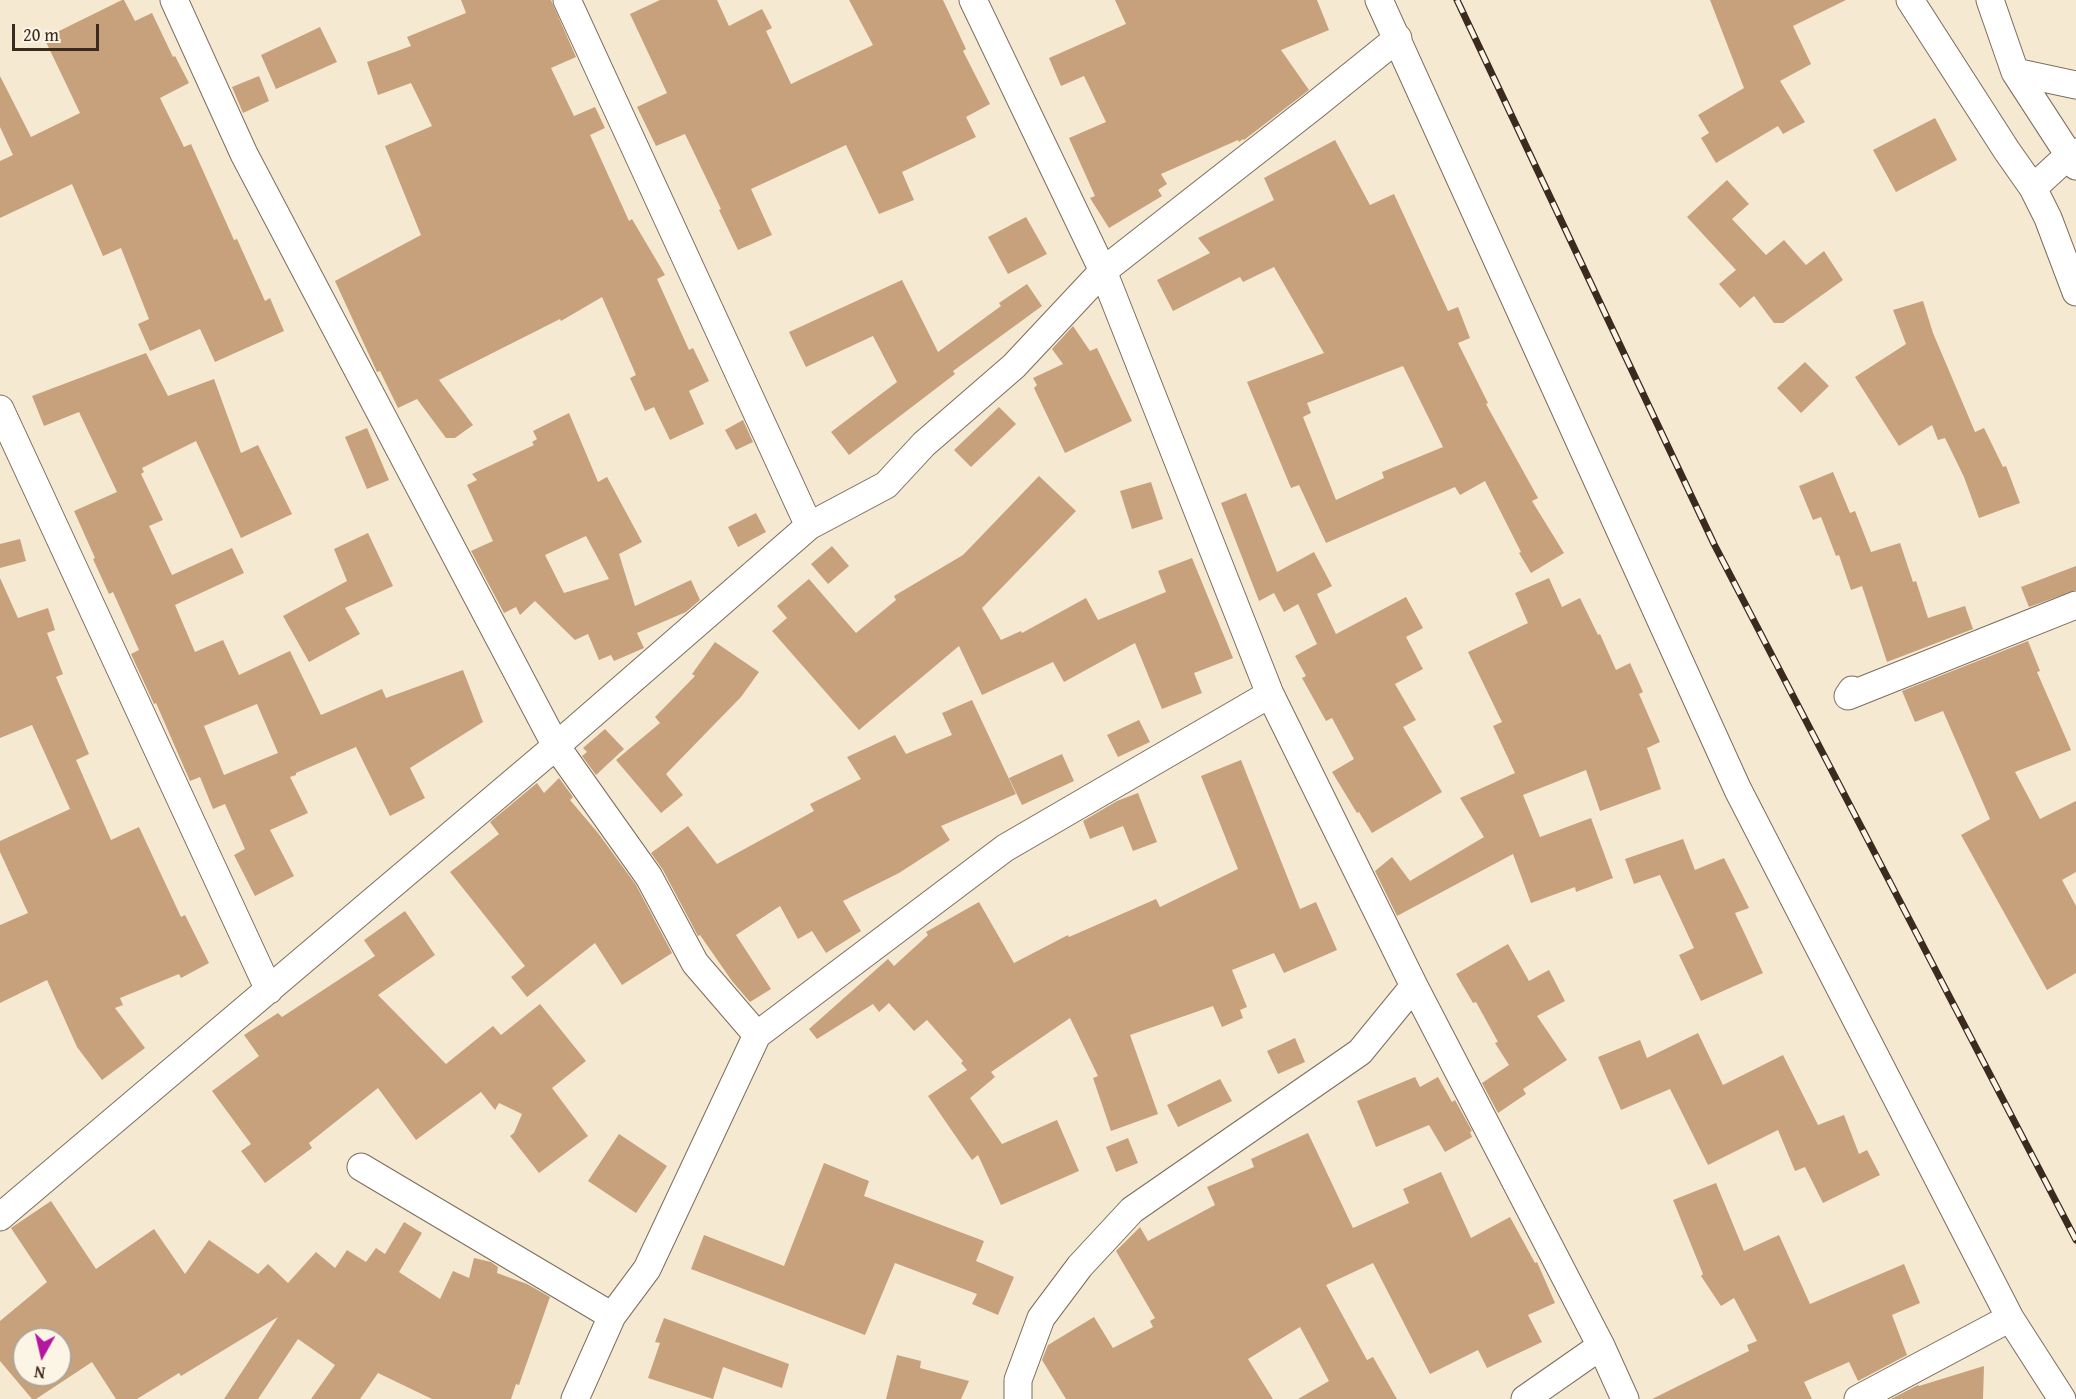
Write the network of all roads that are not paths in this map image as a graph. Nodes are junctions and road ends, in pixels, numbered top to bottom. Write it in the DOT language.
graph roads {
  1 [pos="174,0"];
  2 [pos="567,0"];
  3 [pos="973,0"];
  4 [pos="1379,0"];
  5 [pos="1910,0"];
  6 [pos="1990,0"];
  7 [pos="1398,38"];
  8 [pos="2015,72"];
  9 [pos="2076,86"];
  10 [pos="2074,157"];
  11 [pos="2033,188"];
  12 [pos="1103,271"];
  13 [pos="2076,292"];
  14 [pos="0,409"];
  15 [pos="809,526"];
  16 [pos="2076,605"];
  17 [pos="1852,690"];
  18 [pos="1270,694"];
  19 [pos="556,746"];
  20 [pos="1414,986"];
  21 [pos="269,990"];
  22 [pos="757,1035"];
  23 [pos="361,1167"];
  24 [pos="0,1217"];
  25 [pos="612,1316"];
  26 [pos="2010,1318"];
  27 [pos="1601,1346"];
  28 [pos="574,1399"];
  29 [pos="1018,1399"];
  30 [pos="1525,1399"];
  31 [pos="1624,1399"];
  32 [pos="1858,1399"];
  33 [pos="2062,1399"];
  1 -- 19 [label="street"];
  2 -- 15 [label="street"];
  3 -- 12 [label="street"];
  4 -- 7 [label="street"];
  5 -- 11 [label="street"];
  6 -- 8 [label="street"];
  7 -- 12 [label="street"];
  7 -- 26 [label="street"];
  8 -- 9 [label="street"];
  8 -- 10 [label="street"];
  10 -- 11 [label="street"];
  11 -- 13 [label="street"];
  12 -- 15 [label="street"];
  12 -- 18 [label="street"];
  14 -- 21 [label="street"];
  15 -- 19 [label="street"];
  16 -- 17 [label="street"];
  18 -- 20 [label="street"];
  18 -- 22 [label="street"];
  19 -- 21 [label="street"];
  19 -- 22 [label="street"];
  20 -- 27 [label="street"];
  20 -- 29 [label="street"];
  21 -- 24 [label="street"];
  22 -- 25 [label="street"];
  23 -- 25 [label="street"];
  25 -- 28 [label="street"];
  26 -- 32 [label="street"];
  26 -- 33 [label="street"];
  27 -- 30 [label="street"];
  27 -- 31 [label="street"];
}
